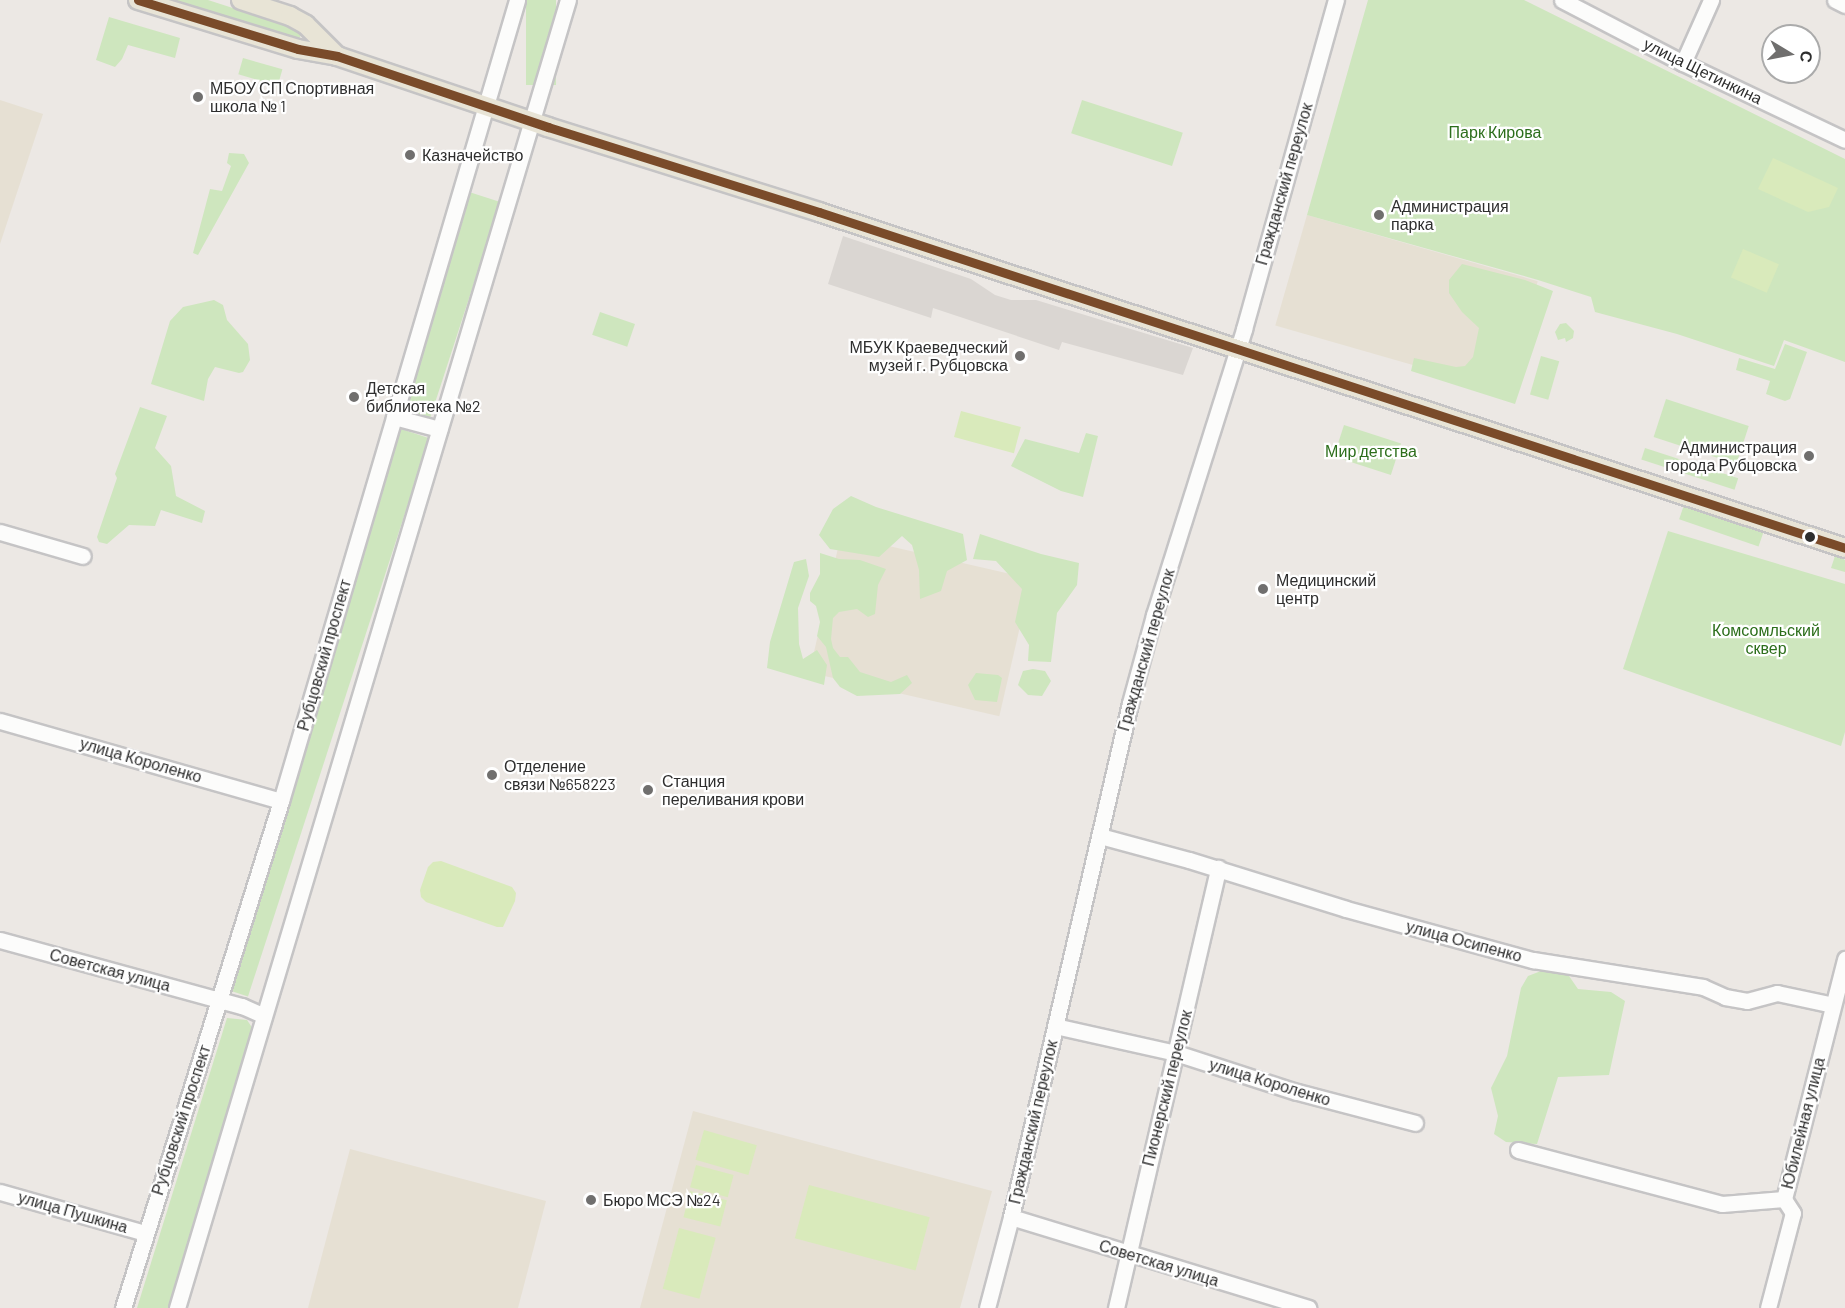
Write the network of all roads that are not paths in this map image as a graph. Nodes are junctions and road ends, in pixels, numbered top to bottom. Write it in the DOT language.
graph roads {
  1 [pos="138,0"];
  2 [pos="241,0"];
  3 [pos="517,0"];
  4 [pos="568,0"];
  5 [pos="1336,0"];
  6 [pos="1562,0"];
  7 [pos="1711,0"];
  8 [pos="1835,0"];
  9 [pos="1845,5"];
  10 [pos="306,25"];
  11 [pos="298,49"];
  12 [pos="337,56"];
  13 [pos="1683,63"];
  14 [pos="484,106"];
  15 [pos="532,122"];
  16 [pos="1845,140"];
  17 [pos="1238,350"];
  18 [pos="394,417"];
  19 [pos="439,429"];
  20 [pos="0,532"];
  21 [pos="1845,548"];
  22 [pos="83,556"];
  23 [pos="0,721"];
  24 [pos="281,801"];
  25 [pos="1100,837"];
  26 [pos="1218,868"];
  27 [pos="0,939"];
  28 [pos="1845,959"];
  29 [pos="220,1000"];
  30 [pos="1833,1005"];
  31 [pos="264,1016"];
  32 [pos="1055,1026"];
  33 [pos="1176,1053"];
  34 [pos="1415,1123"];
  35 [pos="1518,1150"];
  36 [pos="0,1192"];
  37 [pos="1784,1199"];
  38 [pos="1011,1217"];
  39 [pos="145,1233"];
  40 [pos="1129,1255"];
  41 [pos="123,1308"];
  42 [pos="177,1308"];
  43 [pos="987,1308"];
  44 [pos="1116,1308"];
  45 [pos="1308,1308"];
  46 [pos="1768,1308"];
  1 -- 11 [label="main road"];
  2 -- 10 [label="main road"];
  3 -- 14 [label="street, Рубцовский проспект"];
  4 -- 15 [label="street"];
  5 -- 17 [label="street, Гражданский переулок"];
  6 -- 13 [label="street, улица Щетинкина"];
  7 -- 13 [label="street"];
  8 -- 9 [label="street"];
  10 -- 11 [label="main road"];
  10 -- 12 [label="main road"];
  11 -- 12 [label="main road"];
  12 -- 14 [label="main road"];
  13 -- 16 [label="street, улица Щетинкина"];
  14 -- 15 [label="main road"];
  14 -- 18 [label="street, Рубцовский проспект"];
  15 -- 17 [label="main road"];
  15 -- 19 [label="street"];
  17 -- 21 [label="main road"];
  17 -- 25 [label="street, Гражданский переулок"];
  18 -- 19 [label="street"];
  18 -- 24 [label="street, Рубцовский проспект"];
  19 -- 31 [label="street"];
  20 -- 22 [label="street"];
  23 -- 24 [label="street, улица Короленко"];
  24 -- 29 [label="street, Рубцовский проспект"];
  25 -- 26 [label="street, улица Осипенко"];
  25 -- 32 [label="street, Гражданский переулок"];
  26 -- 30 [label="street, улица Осипенко"];
  26 -- 33 [label="street, Пионерский переулок"];
  27 -- 29 [label="street, Советская улица"];
  28 -- 30 [label="street, Юбилейная улица"];
  29 -- 31 [label="street, Советская улица"];
  29 -- 39 [label="street, Рубцовский проспект"];
  30 -- 37 [label="street, Юбилейная улица"];
  31 -- 42 [label="street"];
  32 -- 33 [label="street, улица Короленко"];
  32 -- 38 [label="street, Гражданский переулок"];
  33 -- 34 [label="street, улица Короленко"];
  33 -- 40 [label="street, Пионерский переулок"];
  35 -- 37 [label="street"];
  36 -- 39 [label="street, улица Пушкина"];
  37 -- 46 [label="street, Юбилейная улица"];
  38 -- 40 [label="street, Советская улица"];
  38 -- 43 [label="street, Гражданский переулок"];
  39 -- 41 [label="street, Рубцовский проспект"];
  40 -- 44 [label="street, Пионерский переулок"];
  40 -- 45 [label="street, Советская улица"];
}
